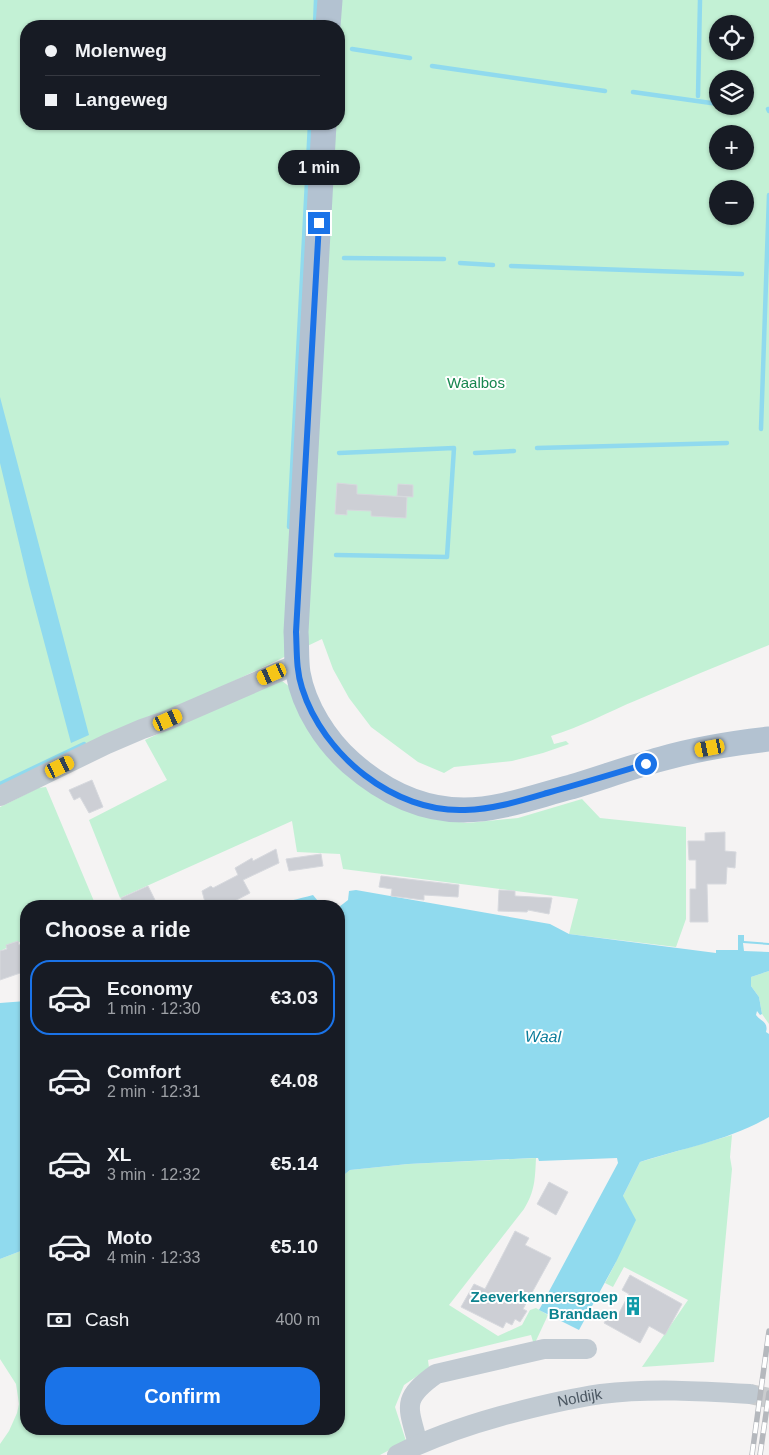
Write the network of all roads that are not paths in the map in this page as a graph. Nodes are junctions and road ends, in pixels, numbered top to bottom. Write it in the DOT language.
graph roads {
  1 [pos="330,0"];
  2 [pos="328,20"];
  3 [pos="324,130"];
  4 [pos="297,664"];
  5 [pos="769,739"];
  6 [pos="0,796"];
  7 [pos="586,1349"];
  8 [pos="750,1394"];
  9 [pos="418,1444"];
  10 [pos="397,1455"];
  1 -- 2 [label="main road"];
  3 -- 4 [label="main road"];
  4 -- 5 [label="main road"];
  4 -- 6 [label="street"];
  7 -- 9 [label="street"];
  8 -- 9 [label="street, Noldijk"];
  9 -- 10 [label="street, Noldijk"];
}
